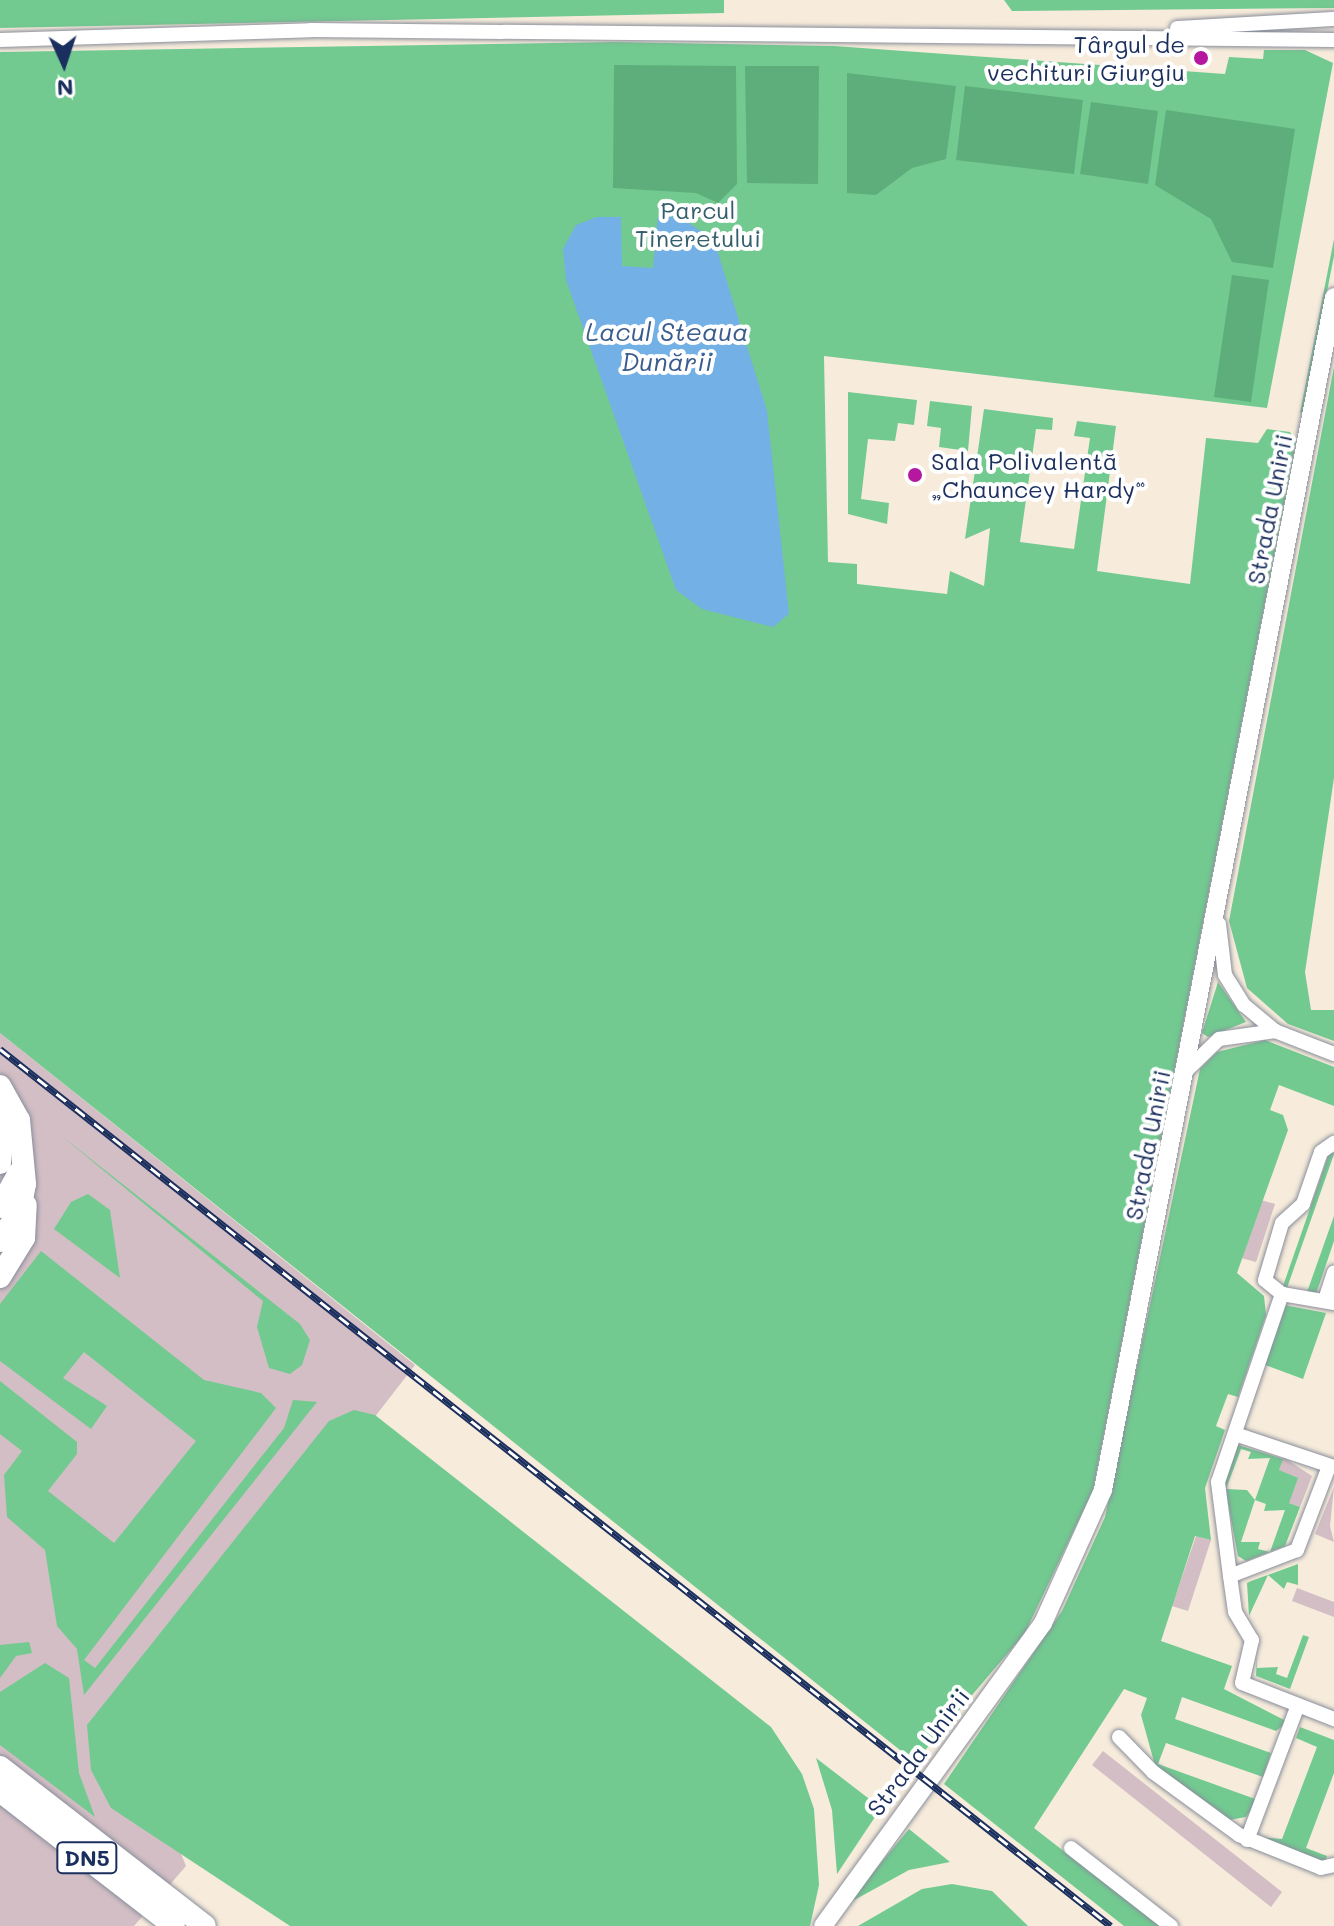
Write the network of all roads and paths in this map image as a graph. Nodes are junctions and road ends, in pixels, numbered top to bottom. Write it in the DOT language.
graph roads {
  1 [pos="1334,19"];
  2 [pos="1033,33"];
  3 [pos="0,40"];
  4 [pos="1334,40"];
  5 [pos="1334,297"];
  6 [pos="1219,908"];
  7 [pos="1275,1031"];
  8 [pos="1334,1054"];
  9 [pos="1186,1071"];
  10 [pos="0,1086"];
  11 [pos="0,1098"];
  12 [pos="1334,1143"];
  13 [pos="23,1161"];
  14 [pos="0,1163"];
  15 [pos="25,1184"];
  16 [pos="0,1207"];
  17 [pos="0,1241"];
  18 [pos="1334,1272"];
  19 [pos="0,1277"];
  20 [pos="1282,1294"];
  21 [pos="1329,1301"];
  22 [pos="1235,1434"];
  23 [pos="1331,1468"];
  24 [pos="1230,1576"];
  25 [pos="1298,1705"];
  26 [pos="1334,1719"];
  27 [pos="1119,1737"];
  28 [pos="0,1767"];
  29 [pos="0,1791"];
  30 [pos="1247,1840"];
  31 [pos="1071,1848"];
  32 [pos="1334,1865"];
  33 [pos="174,1926"];
  34 [pos="205,1926"];
  35 [pos="823,1926"];
  36 [pos="1171,1926"];
  1 -- 2 [label="street"];
  2 -- 3 [label="street"];
  2 -- 4 [label="street"];
  5 -- 6 [label="main road, Strada Unirii"];
  6 -- 7 [label="street"];
  6 -- 9 [label="main road, Strada Unirii"];
  7 -- 8 [label="street"];
  7 -- 9 [label="street"];
  9 -- 35 [label="main road, Strada Unirii"];
  10 -- 13 [label="highway"];
  11 -- 14 [label="highway"];
  12 -- 20 [label="street"];
  13 -- 15 [label="highway"];
  13 -- 16 [label="highway"];
  15 -- 17 [label="highway"];
  15 -- 19 [label="highway"];
  18 -- 21 [label="street"];
  20 -- 21 [label="street"];
  20 -- 22 [label="street"];
  22 -- 23 [label="street"];
  22 -- 24 [label="street"];
  23 -- 24 [label="street"];
  24 -- 25 [label="street"];
  25 -- 26 [label="street"];
  25 -- 30 [label="street"];
  27 -- 30 [label="street"];
  28 -- 34 [label="highway, DN5"];
  29 -- 33 [label="highway, DN5"];
  30 -- 32 [label="street"];
  31 -- 36 [label="street"];
}
